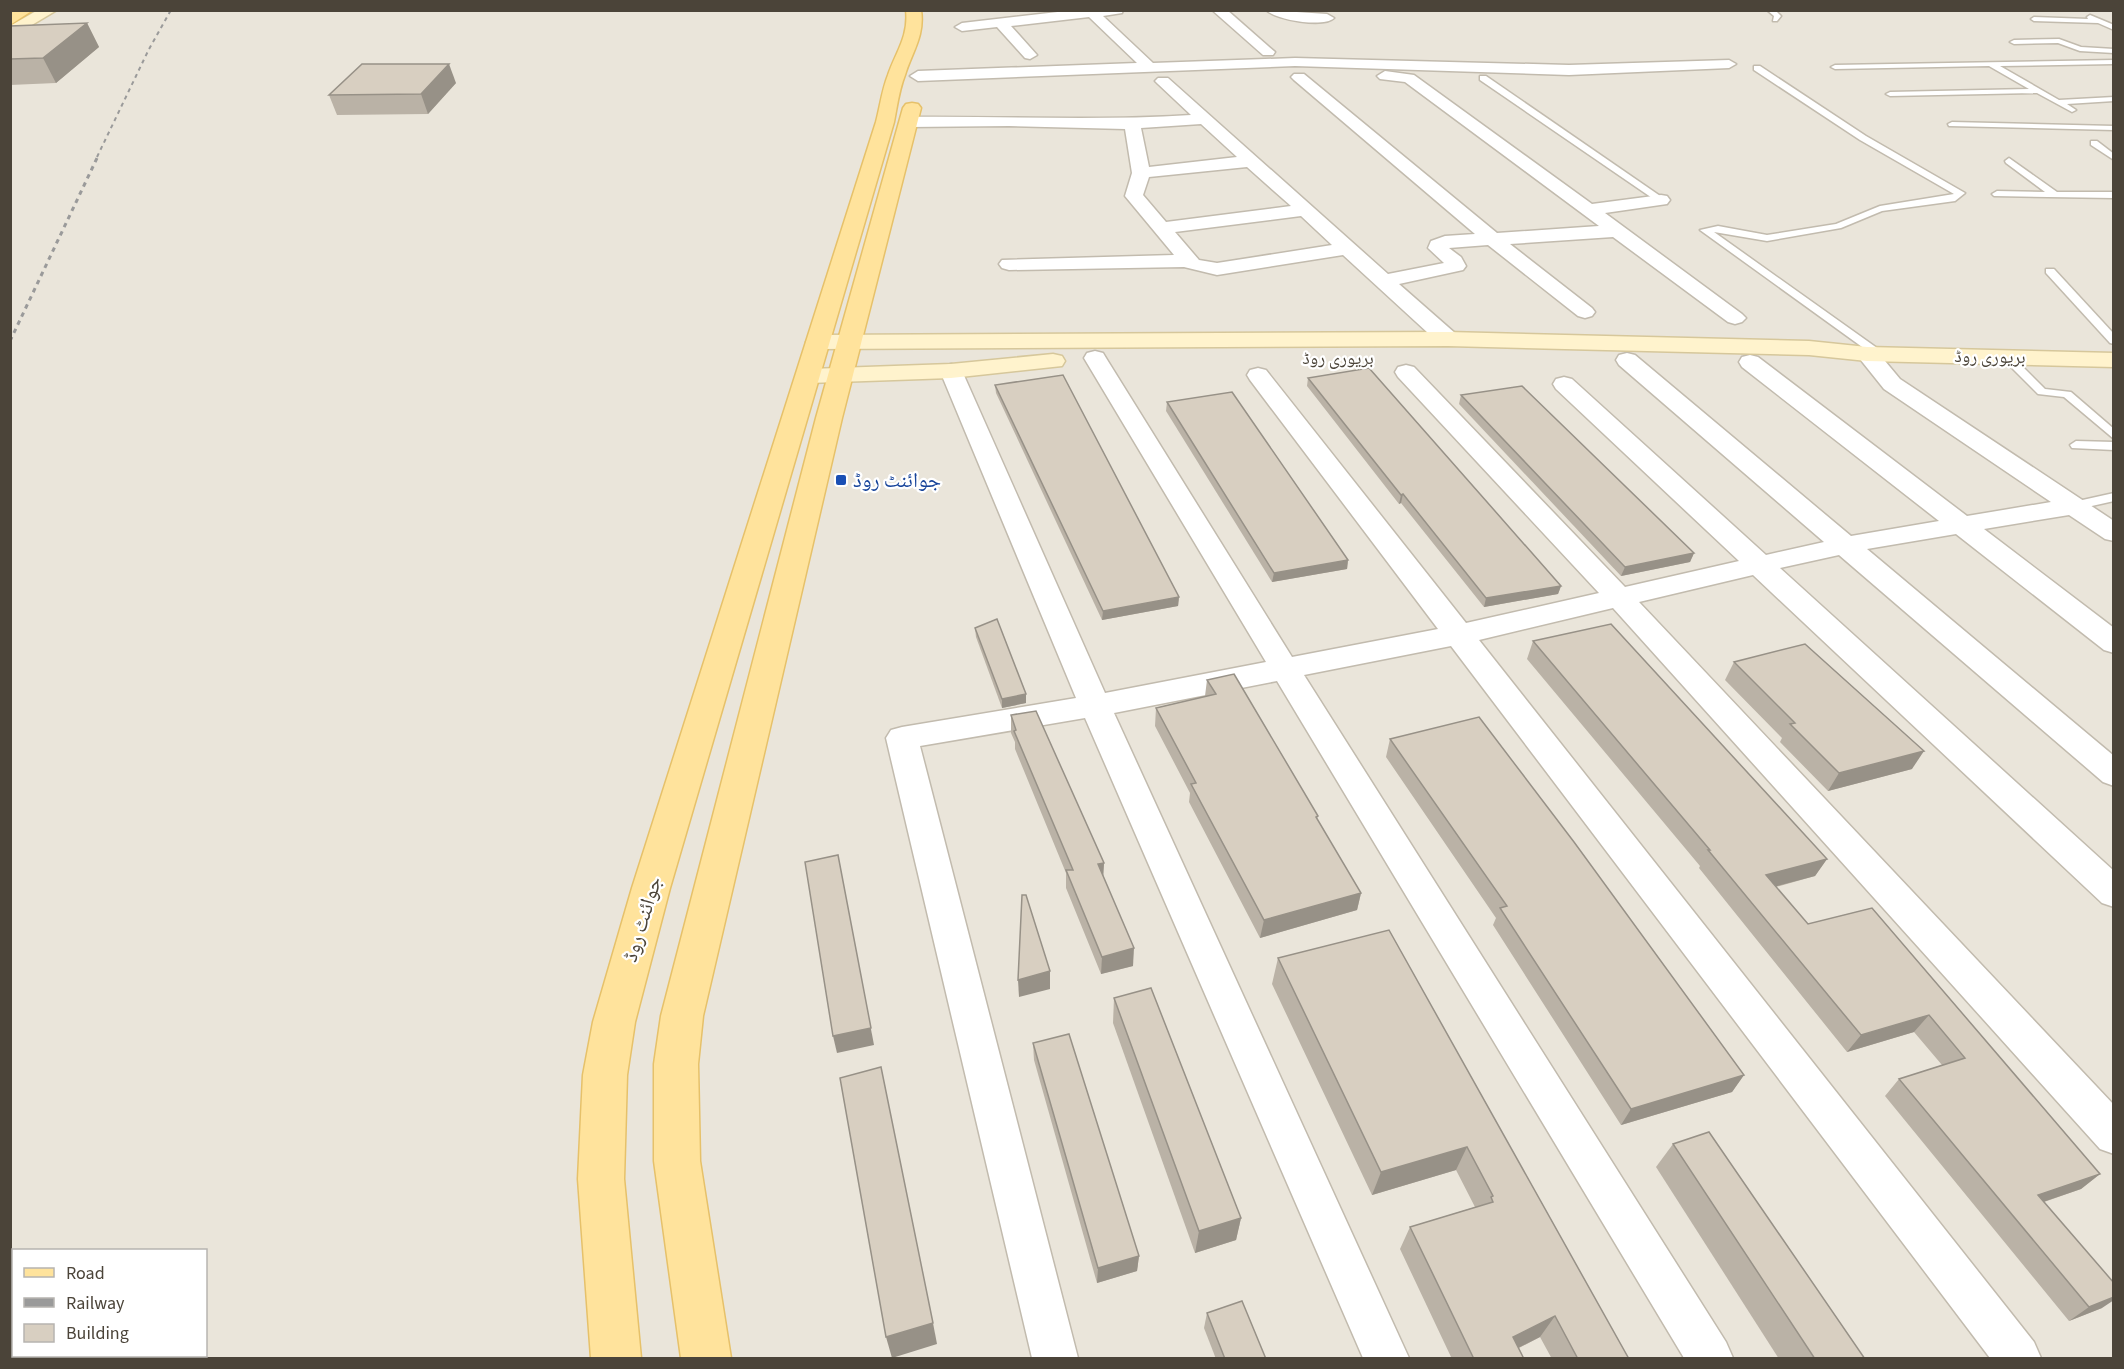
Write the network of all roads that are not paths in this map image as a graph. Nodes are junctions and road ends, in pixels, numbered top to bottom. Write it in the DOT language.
graph roads {
  1 [pos="26,10"];
  2 [pos="51,10"];
  3 [pos="913,10"];
  4 [pos="932,10"];
  5 [pos="1117,10"];
  6 [pos="1218,10"];
  7 [pos="1272,10"];
  8 [pos="1770,10"];
  9 [pos="2077,10"];
  10 [pos="1092,13"];
  11 [pos="1327,18"];
  12 [pos="2034,19"];
  13 [pos="1775,20"];
  14 [pos="10,21"];
  15 [pos="2098,21"];
  16 [pos="1001,22"];
  17 [pos="962,27"];
  18 [pos="2114,28"];
  19 [pos="10,33"];
  20 [pos="1018,42"];
  21 [pos="2014,42"];
  22 [pos="998,44"];
  23 [pos="2114,51"];
  24 [pos="1268,52"];
  25 [pos="1030,55"];
  26 [pos="2114,62"];
  27 [pos="1729,64"];
  28 [pos="1992,65"];
  29 [pos="1835,67"];
  30 [pos="1757,68"];
  31 [pos="1157,75"];
  32 [pos="918,76"];
  33 [pos="1299,76"];
  34 [pos="1483,78"];
  35 [pos="1024,85"];
  36 [pos="2037,91"];
  37 [pos="1890,94"];
  38 [pos="2114,99"];
  39 [pos="2057,102"];
  40 [pos="2072,110"];
  41 [pos="1204,119"];
  42 [pos="908,122"];
  43 [pos="1132,124"];
  44 [pos="1952,124"];
  45 [pos="2114,128"];
  46 [pos="2094,143"];
  47 [pos="2114,158"];
  48 [pos="1252,161"];
  49 [pos="2009,161"];
  50 [pos="1141,173"];
  51 [pos="1997,194"];
  52 [pos="2054,194"];
  53 [pos="2114,195"];
  54 [pos="1661,200"];
  55 [pos="1305,210"];
  56 [pos="1588,210"];
  57 [pos="1160,228"];
  58 [pos="1617,231"];
  59 [pos="1490,237"];
  60 [pos="1348,248"];
  61 [pos="1188,261"];
  62 [pos="1009,264"];
  63 [pos="2050,271"];
  64 [pos="1385,281"];
  65 [pos="1585,312"];
  66 [pos="1735,318"];
  67 [pos="1448,339"];
  68 [pos="2114,341"];
  69 [pos="834,342"];
  70 [pos="1873,354"];
  71 [pos="2007,357"];
  72 [pos="1095,358"];
  73 [pos="1627,360"];
  74 [pos="2114,360"];
  75 [pos="1750,362"];
  76 [pos="951,371"];
  77 [pos="1406,372"];
  78 [pos="1258,375"];
  79 [pos="825,376"];
  80 [pos="1564,384"];
  81 [pos="2114,436"];
  82 [pos="2076,445"];
  83 [pos="2114,446"];
  84 [pos="2114,497"];
  85 [pos="2074,506"];
  86 [pos="1962,526"];
  87 [pos="2114,533"];
  88 [pos="1845,545"];
  89 [pos="1759,565"];
  90 [pos="1618,597"];
  91 [pos="1458,635"];
  92 [pos="2114,644"];
  93 [pos="1284,668"];
  94 [pos="1095,706"];
  95 [pos="2114,774"];
  96 [pos="2114,893"];
  97 [pos="2114,1136"];
  98 [pos="616,1359"];
  99 [pos="706,1359"];
  100 [pos="1055,1359"];
  101 [pos="1386,1359"];
  102 [pos="1710,1359"];
  103 [pos="2018,1359"];
  1 -- 14 [label="main road"];
  2 -- 19 [label="main road"];
  3 -- 69 [label="main road, جوائنٹ روڈ"];
  4 -- 32 [label="main road, جوائنٹ روڈ"];
  5 -- 10 [label="street"];
  6 -- 24 [label="street"];
  7 -- 11 [label="street"];
  8 -- 13 [label="lane"];
  9 -- 15 [label="lane"];
  10 -- 16 [label="street"];
  10 -- 31 [label="street"];
  12 -- 15 [label="lane"];
  15 -- 18 [label="lane"];
  16 -- 17 [label="street"];
  16 -- 20 [label="street"];
  20 -- 22 [label="street"];
  20 -- 25 [label="street"];
  21 -- 23 [label="lane"];
  26 -- 28 [label="lane"];
  27 -- 31 [label="street"];
  28 -- 29 [label="lane"];
  28 -- 36 [label="lane"];
  30 -- 70 [label="lane"];
  31 -- 32 [label="street"];
  31 -- 33 [label="street"];
  31 -- 35 [label="street"];
  31 -- 41 [label="street"];
  32 -- 42 [label="main road, جوائنٹ روڈ"];
  33 -- 56 [label="street"];
  33 -- 59 [label="street"];
  34 -- 54 [label="lane"];
  36 -- 37 [label="lane"];
  36 -- 39 [label="lane"];
  38 -- 39 [label="lane"];
  39 -- 40 [label="lane"];
  41 -- 43 [label="street"];
  41 -- 48 [label="street"];
  42 -- 43 [label="street"];
  42 -- 69 [label="main road, جوائنٹ روڈ"];
  43 -- 50 [label="street"];
  44 -- 45 [label="lane"];
  46 -- 47 [label="lane"];
  48 -- 50 [label="street"];
  48 -- 55 [label="street"];
  49 -- 52 [label="lane"];
  50 -- 57 [label="street"];
  51 -- 52 [label="lane"];
  52 -- 53 [label="lane"];
  54 -- 56 [label="street"];
  55 -- 57 [label="street"];
  55 -- 60 [label="street"];
  56 -- 58 [label="street"];
  57 -- 61 [label="street"];
  58 -- 59 [label="street"];
  58 -- 66 [label="street"];
  59 -- 64 [label="street"];
  59 -- 65 [label="street"];
  60 -- 61 [label="street"];
  60 -- 64 [label="street"];
  61 -- 62 [label="street"];
  63 -- 68 [label="lane"];
  64 -- 67 [label="street"];
  67 -- 69 [label="main road, بریوری روڈ"];
  67 -- 70 [label="main road, بریوری روڈ"];
  69 -- 79 [label="main road, جوائنٹ روڈ"];
  70 -- 71 [label="main road, بریوری روڈ"];
  70 -- 75 [label="main road, بریوری روڈ"];
  70 -- 85 [label="street"];
  71 -- 74 [label="main road, بریوری روڈ"];
  71 -- 81 [label="lane"];
  72 -- 73 [label="main road, بریوری روڈ"];
  72 -- 76 [label="main road, بریوری روڈ"];
  72 -- 93 [label="street"];
  73 -- 75 [label="main road, بریوری روڈ"];
  73 -- 88 [label="street"];
  75 -- 86 [label="street"];
  76 -- 79 [label="main road, بریوری روڈ"];
  76 -- 94 [label="street"];
  77 -- 90 [label="street"];
  78 -- 91 [label="street"];
  79 -- 98 [label="main road, جوائنٹ روڈ"];
  79 -- 99 [label="main road, جوائنٹ روڈ"];
  80 -- 89 [label="street"];
  82 -- 83 [label="lane"];
  84 -- 85 [label="lane"];
  85 -- 86 [label="street"];
  85 -- 87 [label="street"];
  86 -- 88 [label="street"];
  86 -- 92 [label="street"];
  88 -- 89 [label="street"];
  88 -- 95 [label="street"];
  89 -- 90 [label="street"];
  89 -- 96 [label="street"];
  90 -- 91 [label="street"];
  90 -- 97 [label="street"];
  91 -- 93 [label="street"];
  91 -- 103 [label="street"];
  93 -- 94 [label="street"];
  93 -- 102 [label="street"];
  94 -- 100 [label="street"];
  94 -- 101 [label="street"];
}
